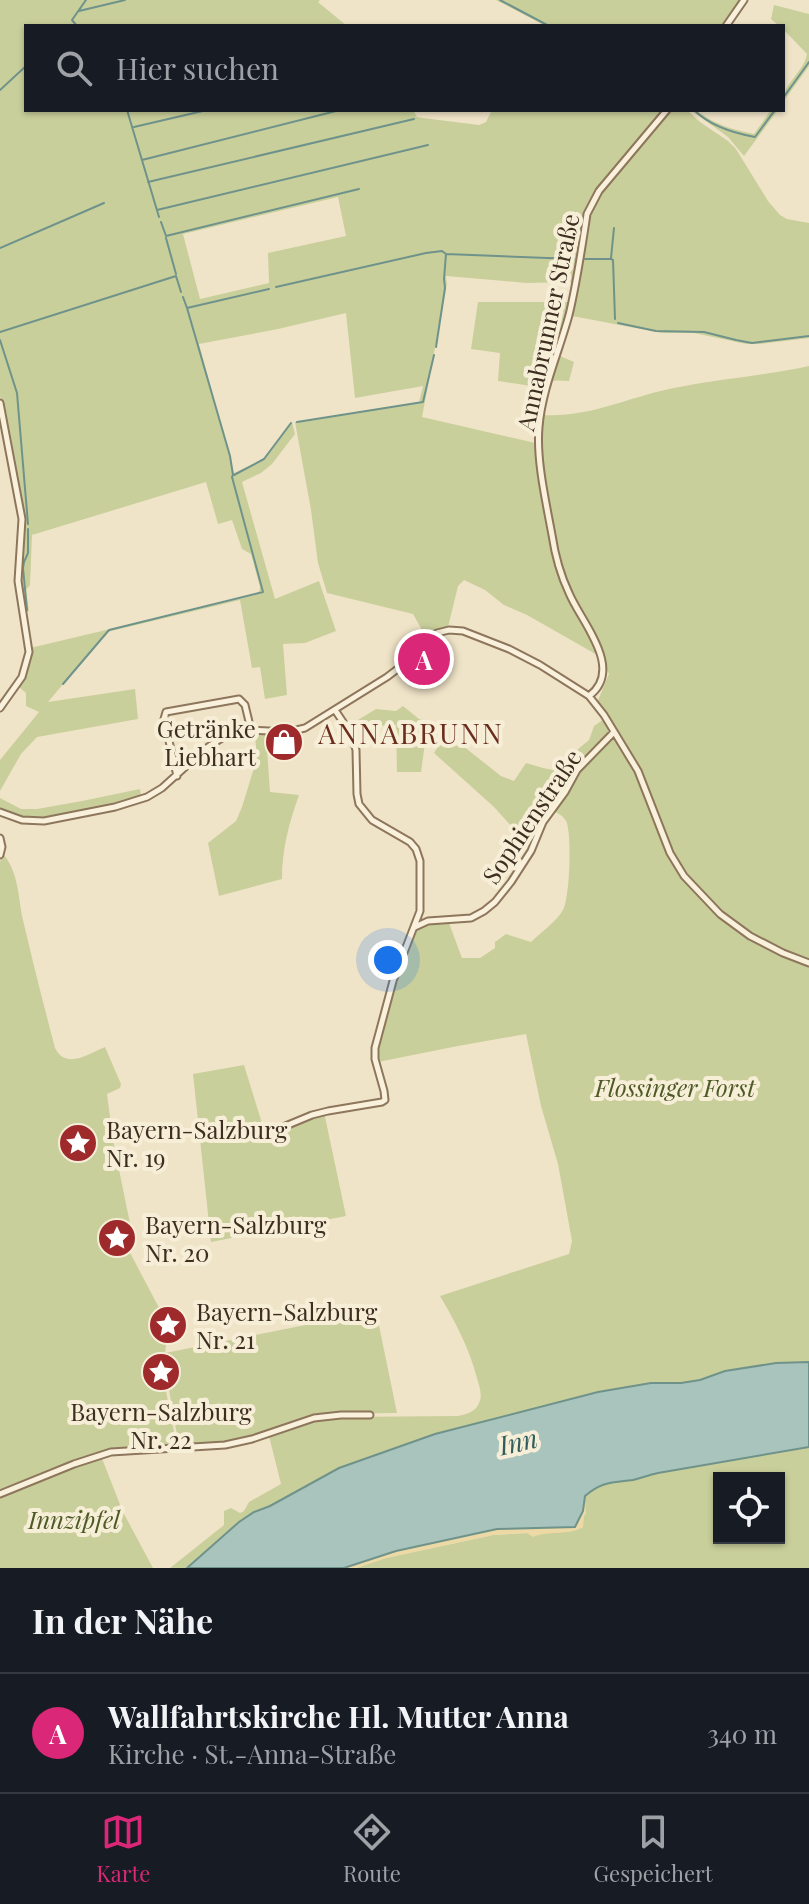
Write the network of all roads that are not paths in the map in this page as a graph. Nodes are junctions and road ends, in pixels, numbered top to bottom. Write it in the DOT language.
graph roads {
  1 [pos="744,0"];
  2 [pos="727,24"];
  3 [pos="665,112"];
  4 [pos="0,403"];
  5 [pos="589,696"];
  6 [pos="0,708"];
  7 [pos="335,710"];
  8 [pos="251,730"];
  9 [pos="614,732"];
  10 [pos="177,776"];
  11 [pos="0,812"];
  12 [pos="0,838"];
  13 [pos="0,855"];
  14 [pos="420,911"];
  15 [pos="428,921"];
  16 [pos="415,927"];
  17 [pos="809,963"];
  18 [pos="271,1132"];
  19 [pos="370,1415"];
  20 [pos="0,1494"];
  1 -- 2 [label="street"];
  3 -- 5 [label="street, Annabrunner Straße"];
  4 -- 6 [label="street"];
  5 -- 7 [label="street"];
  5 -- 9 [label="street"];
  7 -- 8 [label="street"];
  7 -- 14 [label="street"];
  8 -- 10 [label="street"];
  8 -- 10 [label="street"];
  9 -- 15 [label="street, Sophienstraße"];
  9 -- 17 [label="street"];
  10 -- 11 [label="street"];
  12 -- 13 [label="street"];
  14 -- 15 [label="street"];
  14 -- 16 [label="street"];
  15 -- 16 [label="street, Sophienstraße"];
  16 -- 18 [label="street"];
  19 -- 20 [label="street"];
}
